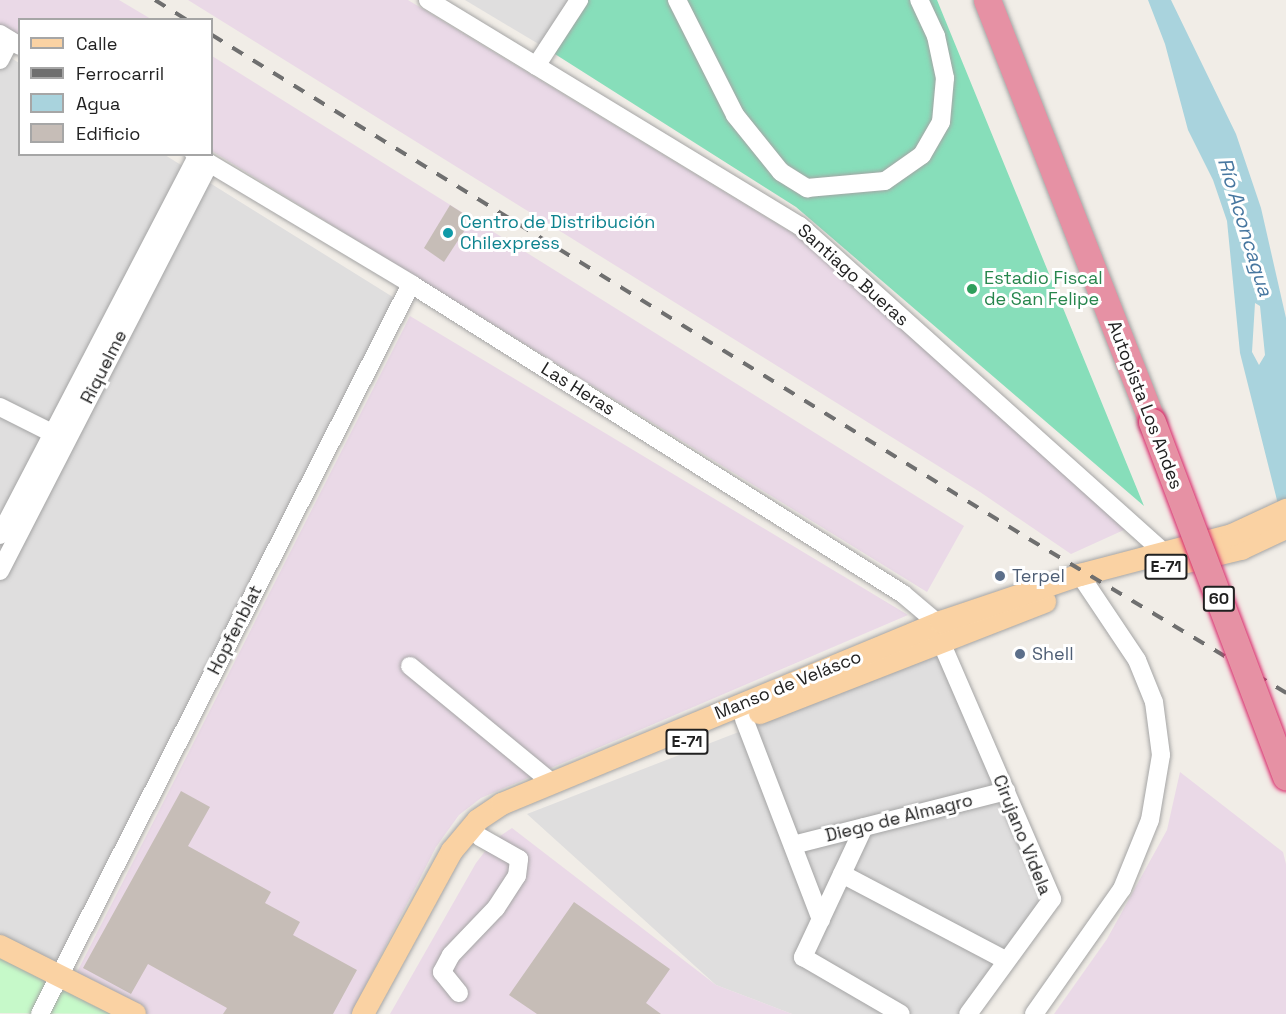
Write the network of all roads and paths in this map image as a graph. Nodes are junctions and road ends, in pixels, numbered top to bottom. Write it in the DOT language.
graph roads {
  1 [pos="428,0"];
  2 [pos="579,0"];
  3 [pos="677,0"];
  4 [pos="920,0"];
  5 [pos="987,0"];
  6 [pos="1007,0"];
  7 [pos="10,40"];
  8 [pos="0,60"];
  9 [pos="536,66"];
  10 [pos="200,158"];
  11 [pos="411,284"];
  12 [pos="0,407"];
  13 [pos="1160,419"];
  14 [pos="59,437"];
  15 [pos="1286,510"];
  16 [pos="1286,528"];
  17 [pos="0,535"];
  18 [pos="1237,542"];
  19 [pos="1170,558"];
  20 [pos="0,571"];
  21 [pos="1085,581"];
  22 [pos="944,634"];
  23 [pos="410,666"];
  24 [pos="744,719"];
  25 [pos="1286,728"];
  26 [pos="1286,777"];
  27 [pos="551,782"];
  28 [pos="1005,791"];
  29 [pos="864,827"];
  30 [pos="480,837"];
  31 [pos="793,845"];
  32 [pos="842,874"];
  33 [pos="820,920"];
  34 [pos="0,946"];
  35 [pos="1005,960"];
  36 [pos="59,976"];
  37 [pos="459,993"];
  38 [pos="40,1014"];
  39 [pos="135,1014"];
  40 [pos="363,1014"];
  41 [pos="380,1014"];
  42 [pos="901,1014"];
  43 [pos="968,1014"];
  44 [pos="1034,1014"];
  1 -- 9 [label="street, Santiago Bueras"];
  2 -- 9 [label="street"];
  3 -- 4 [label="street"];
  5 -- 13 [label="highway, Autopista Los Andes / 60"];
  6 -- 13 [label="highway, Autopista Los Andes / 60"];
  7 -- 8 [label="street"];
  9 -- 19 [label="street, Santiago Bueras"];
  10 -- 11 [label="street, Las Heras"];
  10 -- 14 [label="street, Riquelme"];
  11 -- 22 [label="street, Las Heras"];
  11 -- 36 [label="street, Hopfenblat"];
  12 -- 14 [label="street"];
  13 -- 25 [label="highway, Autopista Los Andes / 60"];
  13 -- 26 [label="highway, Autopista Los Andes / 60, bridge"];
  14 -- 17 [label="street, Riquelme"];
  14 -- 20 [label="street, Riquelme"];
  15 -- 18 [label="main road, Manso de Velásco"];
  16 -- 18 [label="main road, Manso de Velásco"];
  18 -- 19 [label="main road, Manso de Velásco / E-71"];
  19 -- 21 [label="main road, Manso de Velásco / E-71"];
  21 -- 22 [label="main road, Manso de Velásco / E-71"];
  21 -- 44 [label="street"];
  22 -- 24 [label="main road, Manso de Velásco / E-71"];
  22 -- 27 [label="main road, Manso de Velásco / E-71"];
  22 -- 28 [label="street, Cirujano Videla"];
  23 -- 27 [label="street"];
  24 -- 30 [label="main road, Manso de Velásco / E-71"];
  24 -- 31 [label="street"];
  27 -- 40 [label="main road, Manso de Velásco / E-71"];
  28 -- 29 [label="street, Diego de Almagro"];
  28 -- 35 [label="street, Cirujano Videla"];
  29 -- 31 [label="street, Diego de Almagro"];
  29 -- 32 [label="street"];
  30 -- 37 [label="street"];
  30 -- 41 [label="main road, Manso de Velásco / E-71"];
  31 -- 33 [label="street"];
  32 -- 33 [label="street"];
  32 -- 35 [label="street"];
  33 -- 42 [label="street"];
  34 -- 36 [label="main road"];
  35 -- 43 [label="street, Cirujano Videla"];
  36 -- 38 [label="street, Hopfenblat"];
  36 -- 39 [label="main road"];
}
